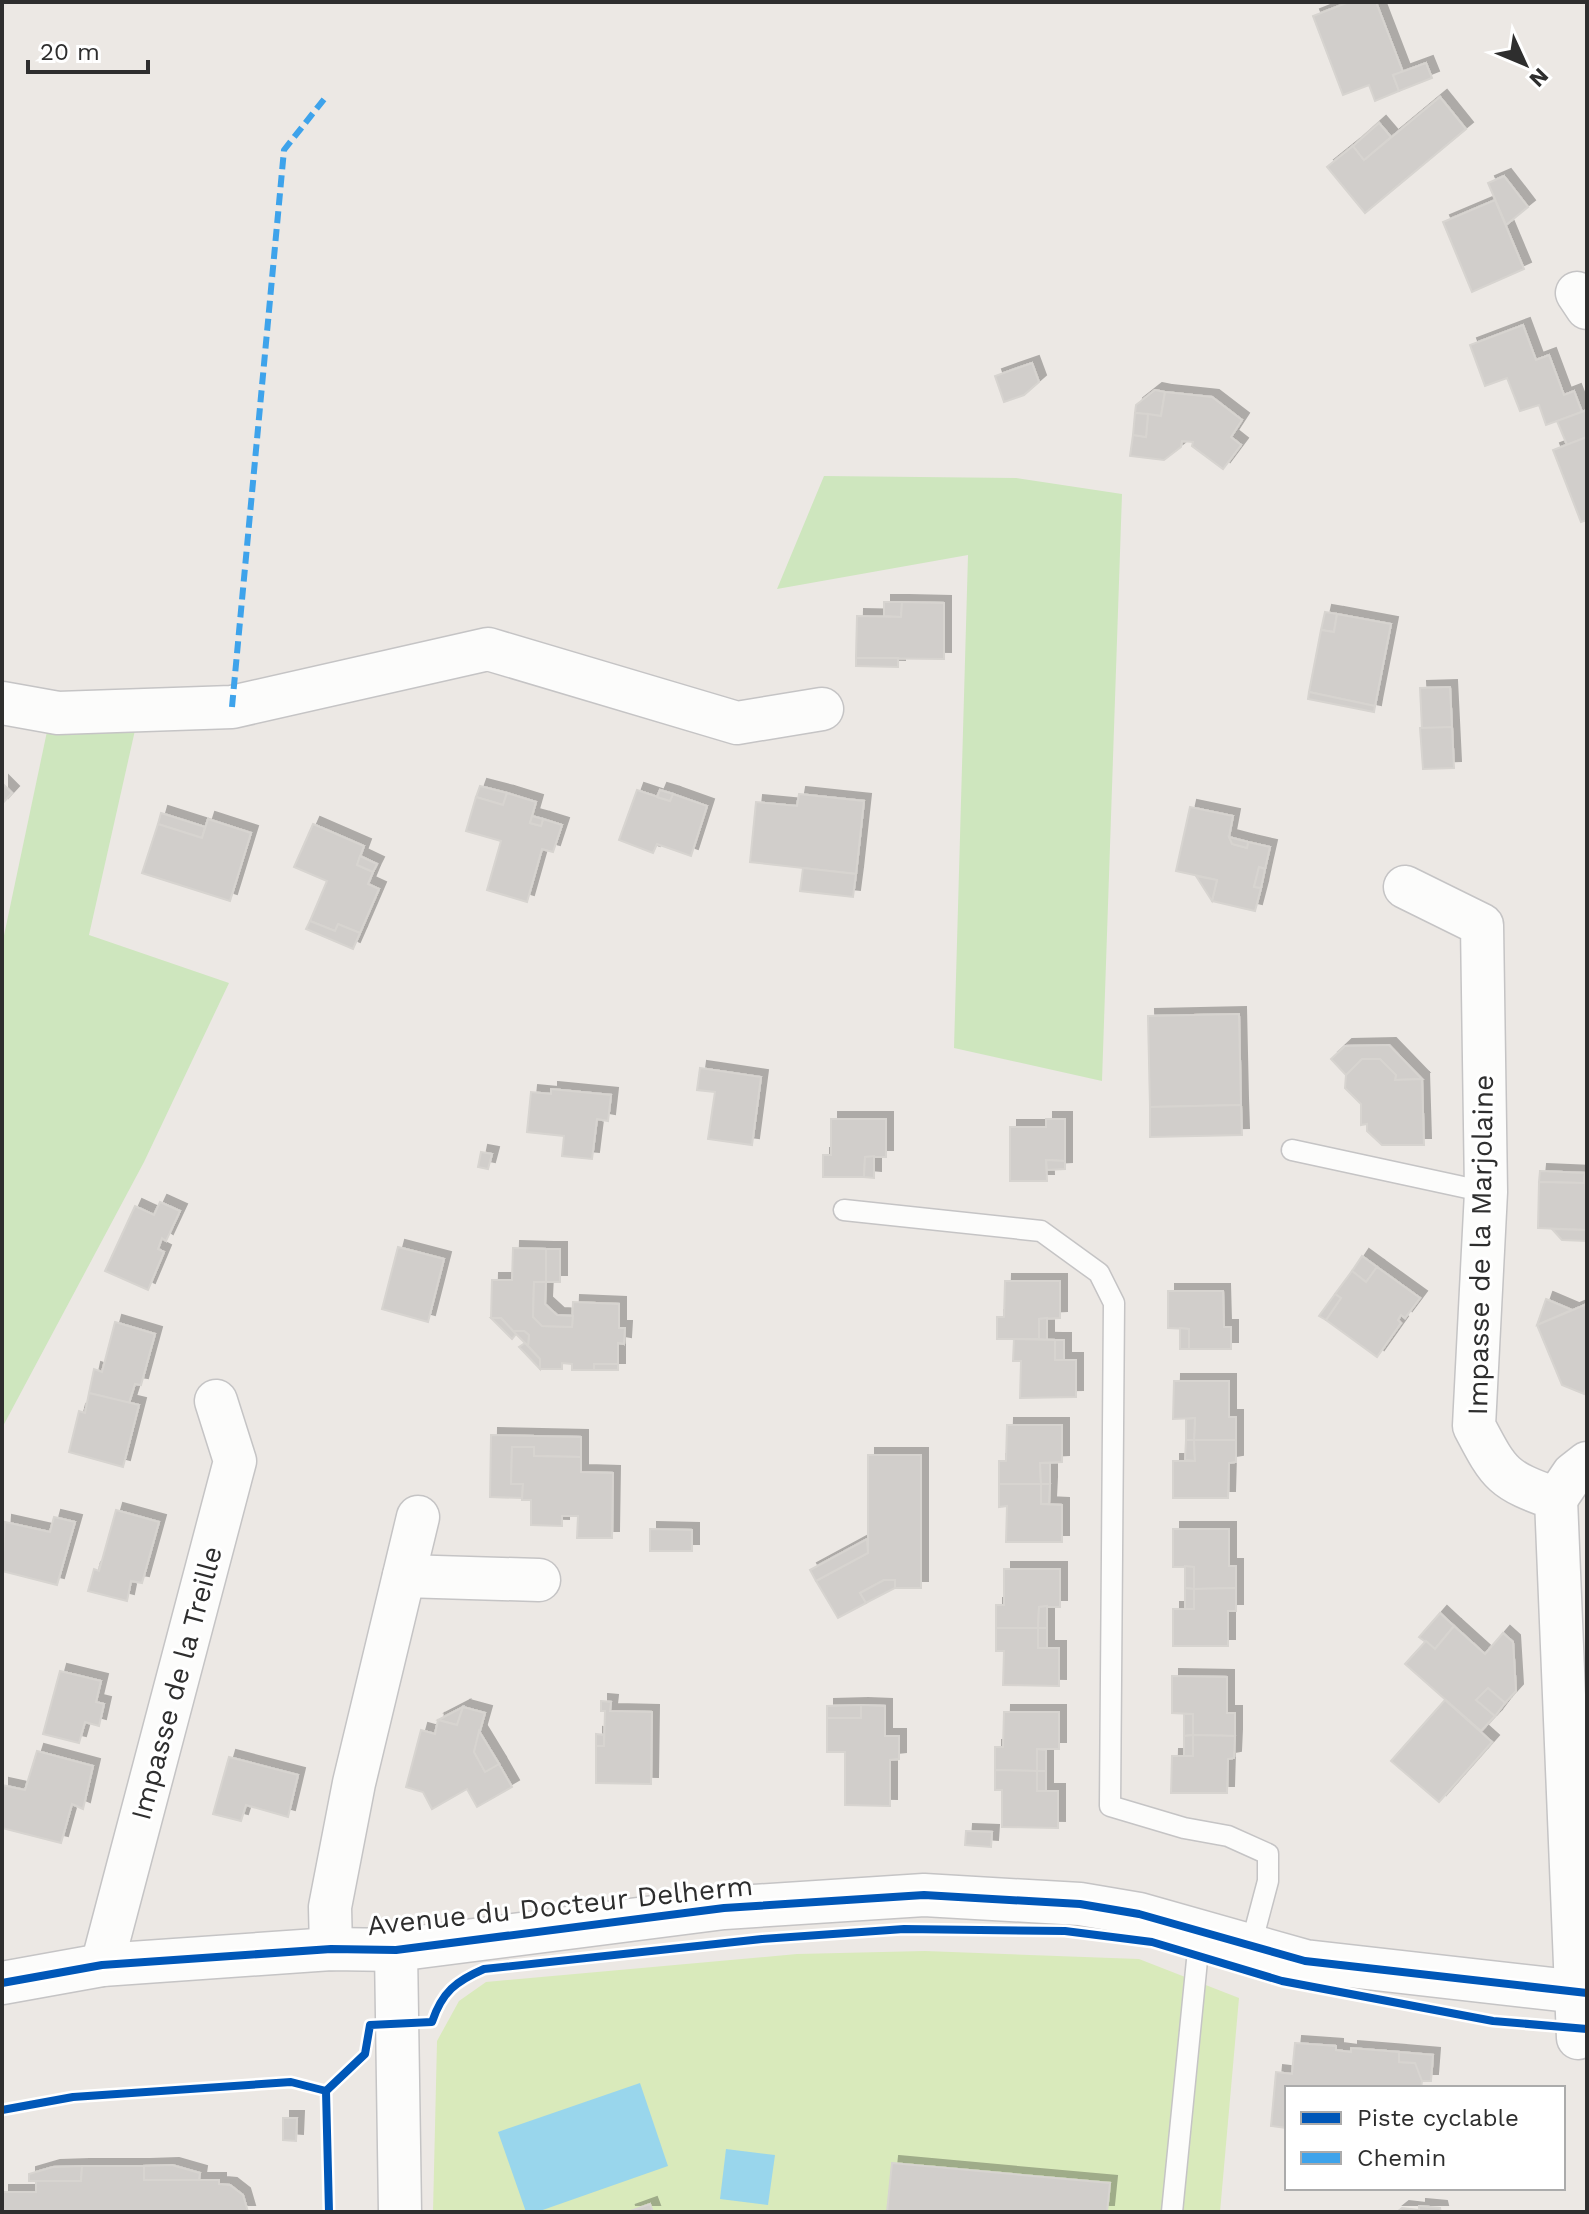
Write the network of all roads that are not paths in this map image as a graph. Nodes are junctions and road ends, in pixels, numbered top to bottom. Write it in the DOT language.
graph roads {
  1 [pos="2,703"];
  2 [pos="822,709"];
  3 [pos="1405,887"];
  4 [pos="1292,1150"];
  5 [pos="1486,1192"];
  6 [pos="844,1210"];
  7 [pos="216,1401"];
  8 [pos="1587,1463"];
  9 [pos="1556,1499"];
  10 [pos="418,1517"];
  11 [pos="404,1576"];
  12 [pos="539,1580"];
  13 [pos="1200,1930"];
  14 [pos="1251,1945"];
  15 [pos="313,1950"];
  16 [pos="396,1950"];
  17 [pos="102,1965"];
  18 [pos="2,1983"];
  19 [pos="1583,1993"];
  20 [pos="1578,2038"];
  21 [pos="400,2212"];
  22 [pos="1172,2212"];
  1 -- 2 [label="street"];
  3 -- 5 [label="street, Impasse de la Marjolaine"];
  4 -- 5 [label="lane"];
  5 -- 9 [label="street, Impasse de la Marjolaine"];
  6 -- 14 [label="lane"];
  7 -- 17 [label="street, Impasse de la Treille"];
  8 -- 9 [label="street"];
  9 -- 19 [label="street"];
  10 -- 11 [label="street"];
  11 -- 12 [label="street"];
  11 -- 15 [label="street"];
  13 -- 14 [label="street, Avenue du Docteur Delherm"];
  13 -- 16 [label="street, Avenue du Docteur Delherm"];
  13 -- 22 [label="lane"];
  14 -- 19 [label="street, Avenue du Docteur Delherm"];
  15 -- 16 [label="street, Avenue du Docteur Delherm"];
  15 -- 17 [label="street, Avenue du Docteur Delherm"];
  16 -- 21 [label="street"];
  17 -- 18 [label="street, Avenue du Docteur Delherm"];
  19 -- 20 [label="street"];
}
